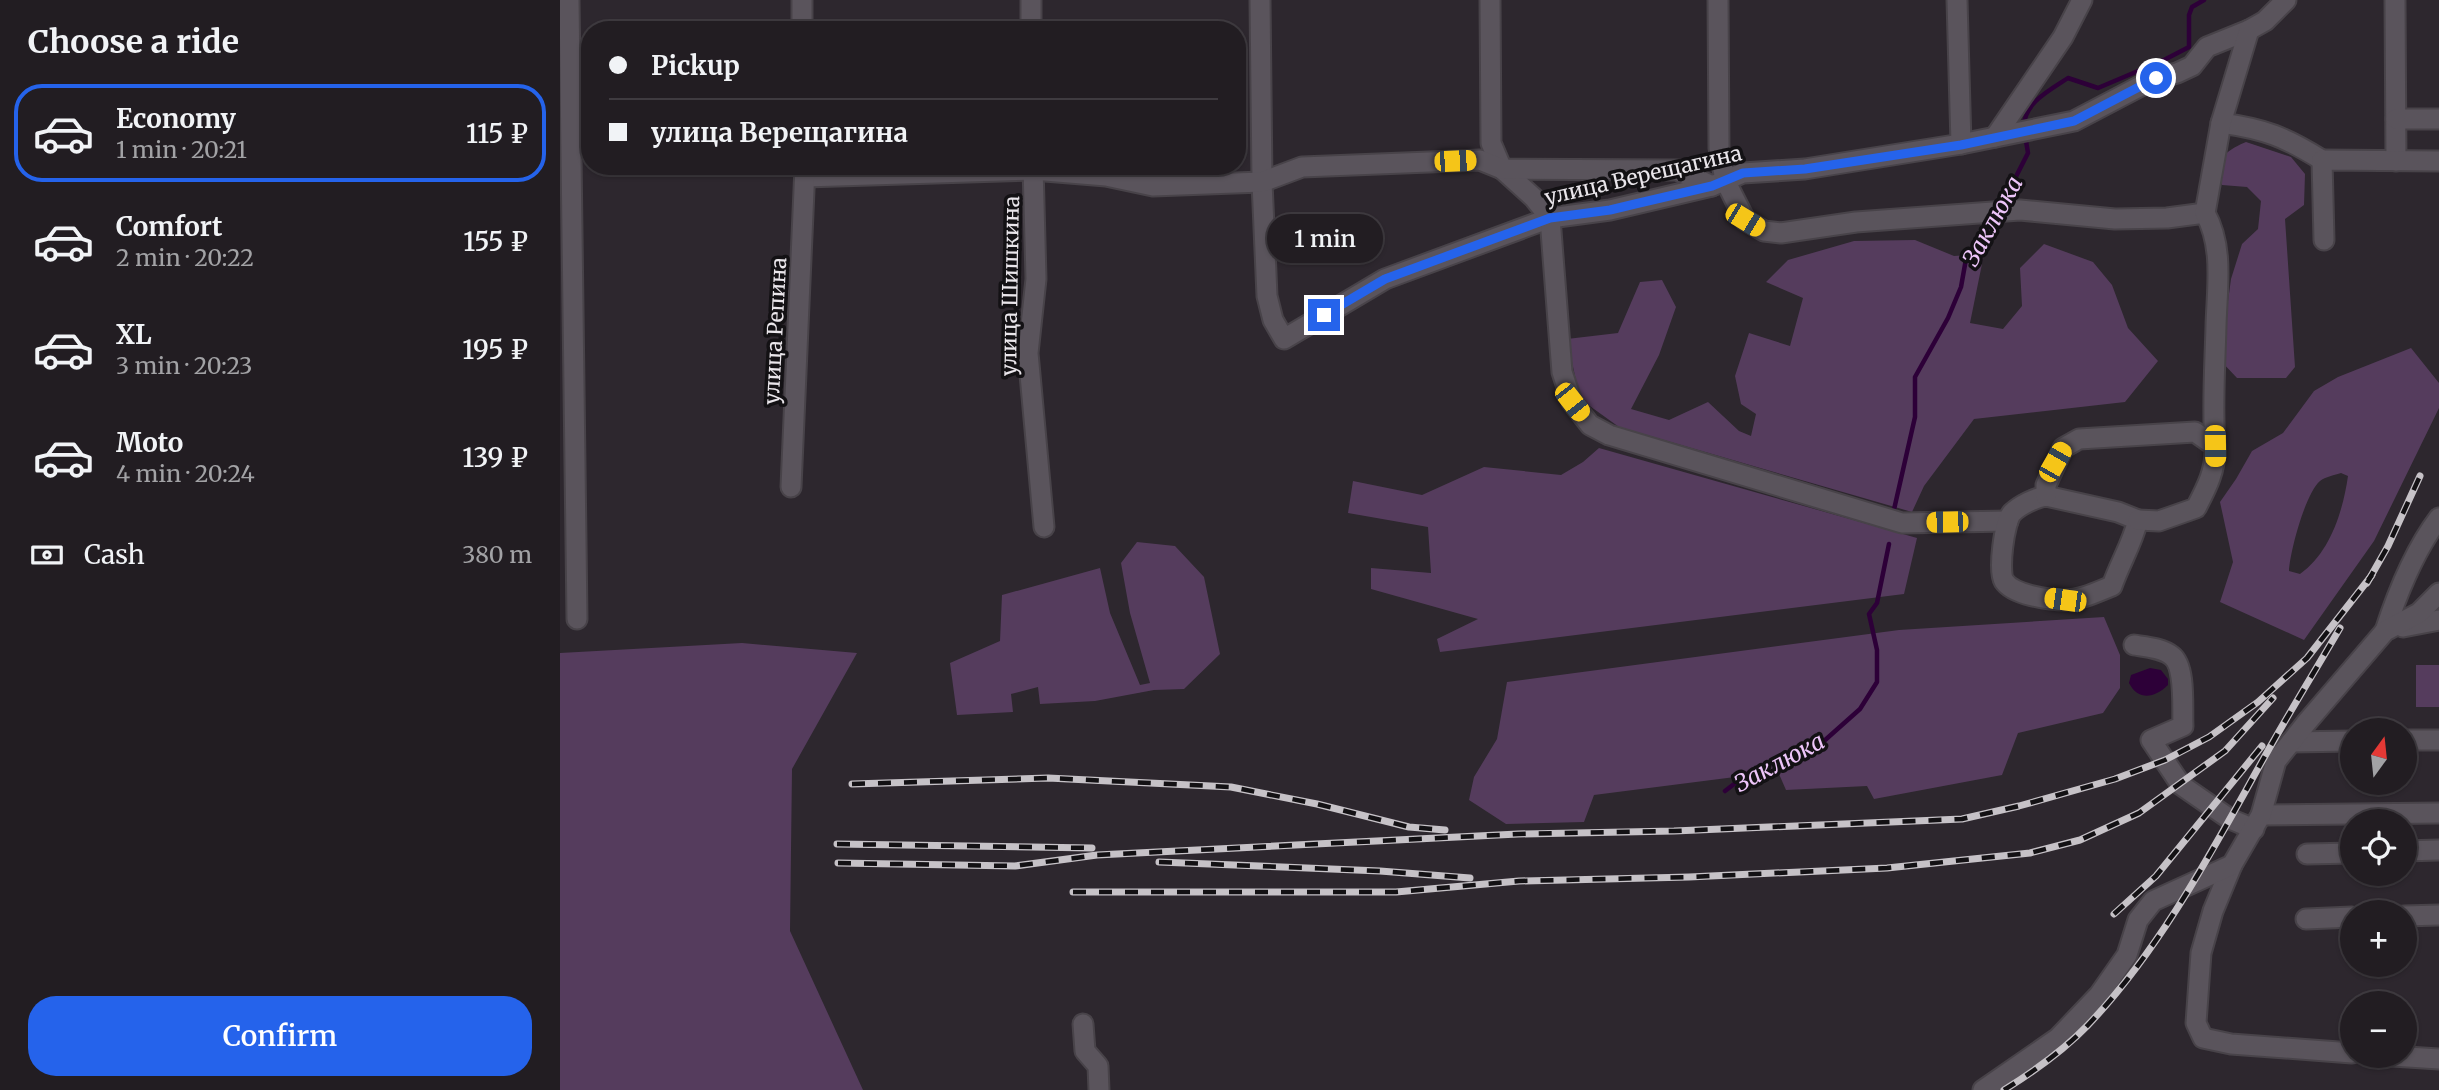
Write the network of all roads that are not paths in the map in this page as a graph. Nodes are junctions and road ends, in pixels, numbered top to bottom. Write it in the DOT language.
graph roads {
  1 [pos="569,0"];
  2 [pos="802,0"];
  3 [pos="1031,0"];
  4 [pos="1260,0"];
  5 [pos="1490,0"];
  6 [pos="1718,0"];
  7 [pos="1957,0"];
  8 [pos="2082,0"];
  9 [pos="2286,0"];
  10 [pos="2395,0"];
  11 [pos="802,21"];
  12 [pos="1031,21"];
  13 [pos="2249,30"];
  14 [pos="2396,119"];
  15 [pos="2439,119"];
  16 [pos="2221,123"];
  17 [pos="1995,137"];
  18 [pos="1961,145"];
  19 [pos="2322,160"];
  20 [pos="2439,161"];
  21 [pos="2396,162"];
  22 [pos="1502,169"];
  23 [pos="805,175"];
  24 [pos="1033,175"];
  25 [pos="1097,175"];
  26 [pos="1262,182"];
  27 [pos="1718,183"];
  28 [pos="2205,213"];
  29 [pos="1550,218"];
  30 [pos="2324,240"];
  31 [pos="2215,446"];
  32 [pos="791,487"];
  33 [pos="2046,496"];
  34 [pos="2439,517"];
  35 [pos="2138,520"];
  36 [pos="2008,521"];
  37 [pos="1044,527"];
  38 [pos="2439,593"];
  39 [pos="577,619"];
  40 [pos="2439,620"];
  41 [pos="2385,632"];
  42 [pos="2134,645"];
  43 [pos="2417,740"];
  44 [pos="2439,740"];
  45 [pos="2340,741"];
  46 [pos="2291,742"];
  47 [pos="2439,813"];
  48 [pos="2257,822"];
  49 [pos="2439,850"];
  50 [pos="2417,851"];
  51 [pos="2340,853"];
  52 [pos="2307,854"];
  53 [pos="2232,865"];
  54 [pos="2439,915"];
  55 [pos="2417,916"];
  56 [pos="2340,918"];
  57 [pos="2306,919"];
  58 [pos="1083,1024"];
  59 [pos="2340,1052"];
  60 [pos="2417,1058"];
  61 [pos="2439,1059"];
  62 [pos="1099,1090"];
  63 [pos="1983,1090"];
  1 -- 39 [label="street"];
  2 -- 11 [label="street"];
  3 -- 12 [label="street"];
  4 -- 26 [label="street"];
  5 -- 22 [label="street"];
  6 -- 27 [label="street"];
  7 -- 18 [label="street"];
  8 -- 17 [label="street"];
  9 -- 13 [label="street, улица Верещагина"];
  10 -- 14 [label="street"];
  13 -- 16 [label="street"];
  13 -- 17 [label="street, улица Верещагина"];
  14 -- 15 [label="street"];
  14 -- 21 [label="street"];
  16 -- 19 [label="street"];
  16 -- 28 [label="street"];
  17 -- 18 [label="street, улица Верещагина"];
  18 -- 27 [label="street, улица Верещагина"];
  19 -- 21 [label="street"];
  19 -- 30 [label="street"];
  20 -- 21 [label="street"];
  22 -- 26 [label="street"];
  22 -- 27 [label="street"];
  22 -- 29 [label="street"];
  23 -- 32 [label="street, улица Репина"];
  24 -- 37 [label="street, улица Шишкина"];
  25 -- 26 [label="street"];
  26 -- 29 [label="street, улица Верещагина"];
  27 -- 28 [label="street"];
  27 -- 29 [label="street, улица Верещагина"];
  28 -- 31 [label="street"];
  29 -- 36 [label="street"];
  31 -- 33 [label="street"];
  31 -- 35 [label="street"];
  33 -- 35 [label="street"];
  33 -- 36 [label="street"];
  34 -- 41 [label="street"];
  35 -- 36 [label="street"];
  38 -- 41 [label="street"];
  40 -- 41 [label="street"];
  41 -- 46 [label="street"];
  42 -- 48 [label="street"];
  43 -- 44 [label="street"];
  45 -- 46 [label="street"];
  46 -- 48 [label="street"];
  47 -- 48 [label="street"];
  48 -- 53 [label="street"];
  49 -- 50 [label="street"];
  51 -- 52 [label="street"];
  53 -- 59 [label="street"];
  53 -- 63 [label="street"];
  54 -- 55 [label="street"];
  56 -- 57 [label="street"];
  58 -- 62 [label="street"];
  60 -- 61 [label="street"];
}
